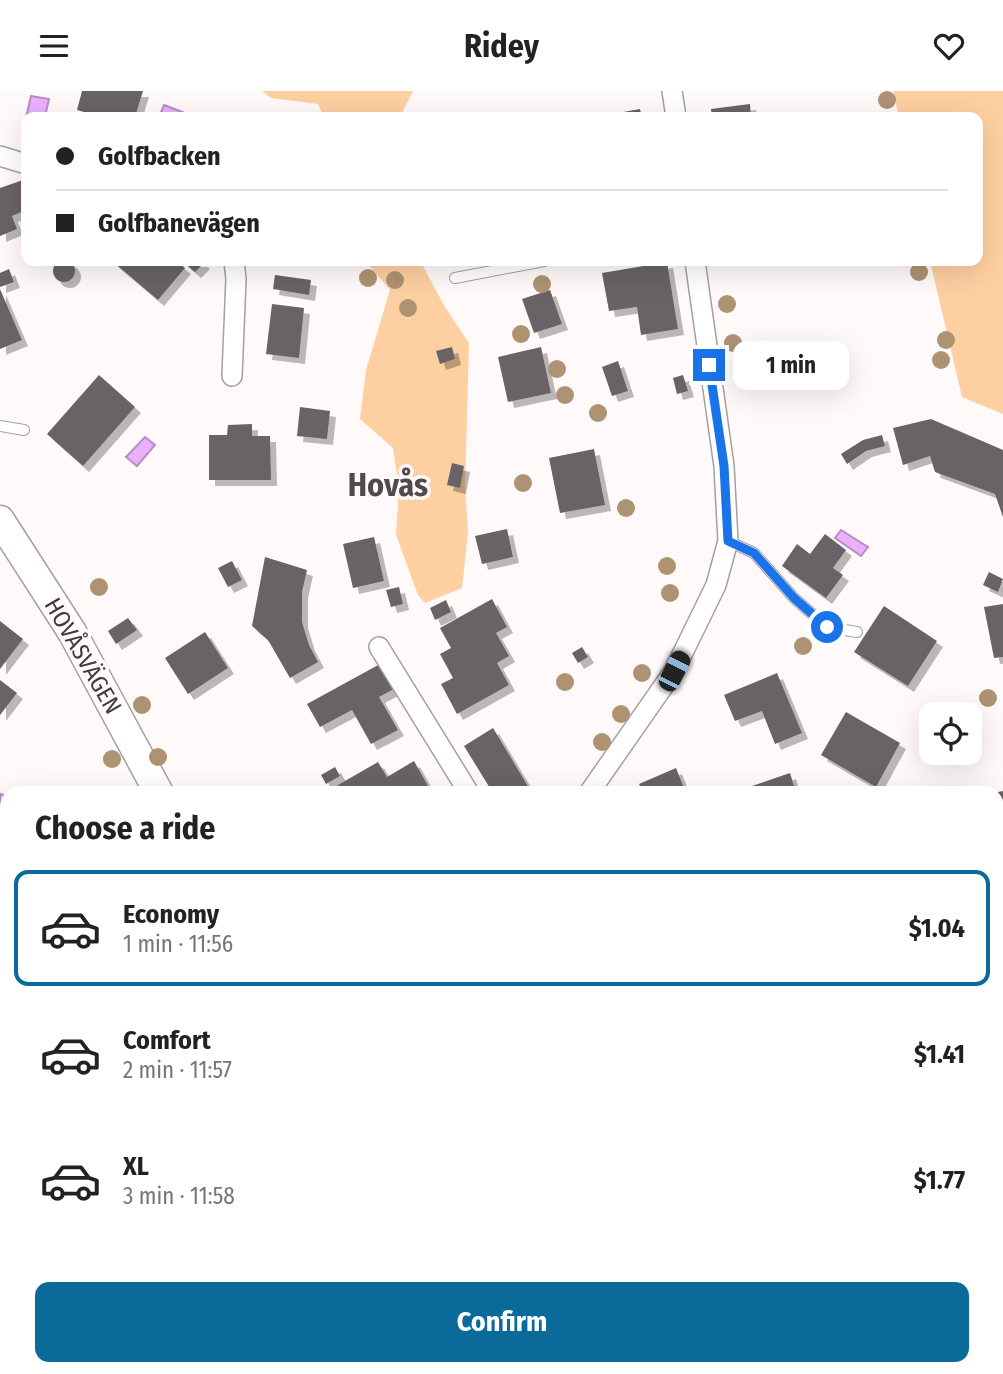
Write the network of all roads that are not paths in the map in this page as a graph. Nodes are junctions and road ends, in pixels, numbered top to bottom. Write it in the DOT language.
graph roads {
  1 [pos="672,91"];
  2 [pos="675,112"];
  3 [pos="0,156"];
  4 [pos="21,162"];
  5 [pos="234,266"];
  6 [pos="518,266"];
  7 [pos="696,266"];
  8 [pos="455,278"];
  9 [pos="232,376"];
  10 [pos="0,426"];
  11 [pos="24,430"];
  12 [pos="1,523"];
  13 [pos="728,541"];
  14 [pos="857,632"];
  15 [pos="379,647"];
  16 [pos="155,786"];
  17 [pos="465,786"];
  18 [pos="594,786"];
  1 -- 2 [label="street"];
  3 -- 4 [label="street"];
  5 -- 9 [label="street"];
  6 -- 8 [label="lane"];
  7 -- 13 [label="street"];
  10 -- 11 [label="lane"];
  12 -- 16 [label="street, HOVÅSVÄGEN"];
  13 -- 14 [label="lane"];
  13 -- 18 [label="street"];
  15 -- 17 [label="street"];
}
